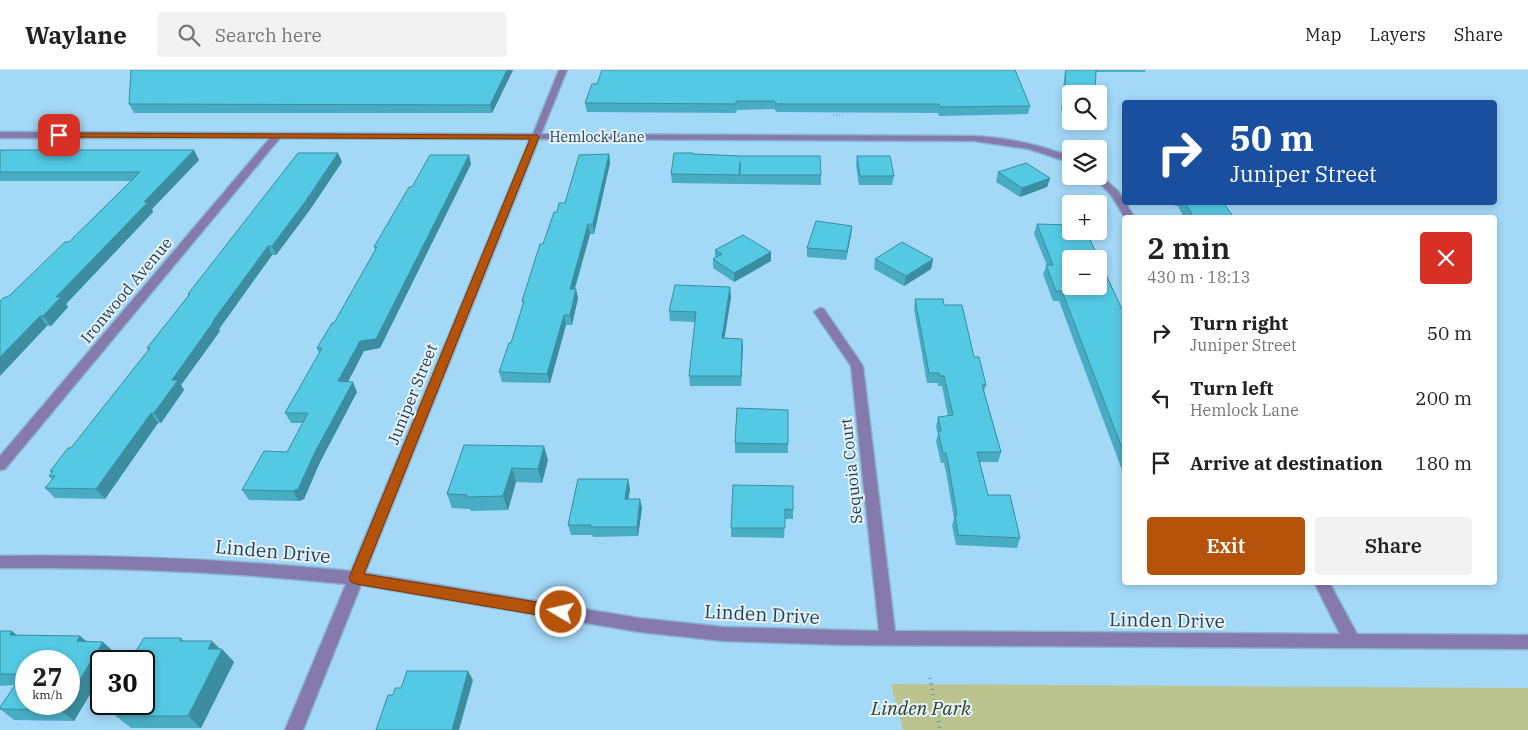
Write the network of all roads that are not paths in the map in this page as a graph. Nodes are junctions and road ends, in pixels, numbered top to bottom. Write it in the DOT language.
graph roads {
  1 [pos="563,70"];
  2 [pos="0,135"];
  3 [pos="277,136"];
  4 [pos="535,137"];
  5 [pos="1062,156"];
  6 [pos="1107,185"];
  7 [pos="1122,205"];
  8 [pos="820,312"];
  9 [pos="0,465"];
  10 [pos="0,562"];
  11 [pos="356,578"];
  12 [pos="1323,585"];
  13 [pos="888,637"];
  14 [pos="1352,642"];
  15 [pos="1528,642"];
  16 [pos="294,730"];
  1 -- 4 [label="street, Juniper Street"];
  2 -- 3 [label="street, Hemlock Lane"];
  3 -- 4 [label="street, Hemlock Lane"];
  3 -- 9 [label="street, Ironwood Avenue"];
  4 -- 5 [label="street, Hemlock Lane"];
  4 -- 11 [label="street, Juniper Street"];
  6 -- 7 [label="street"];
  8 -- 13 [label="street, Sequoia Court"];
  10 -- 11 [label="street, Linden Drive"];
  11 -- 13 [label="street, Linden Drive"];
  11 -- 16 [label="street, Juniper Street"];
  12 -- 14 [label="street"];
  13 -- 14 [label="street, Linden Drive"];
  14 -- 15 [label="street, Linden Drive"];
}
